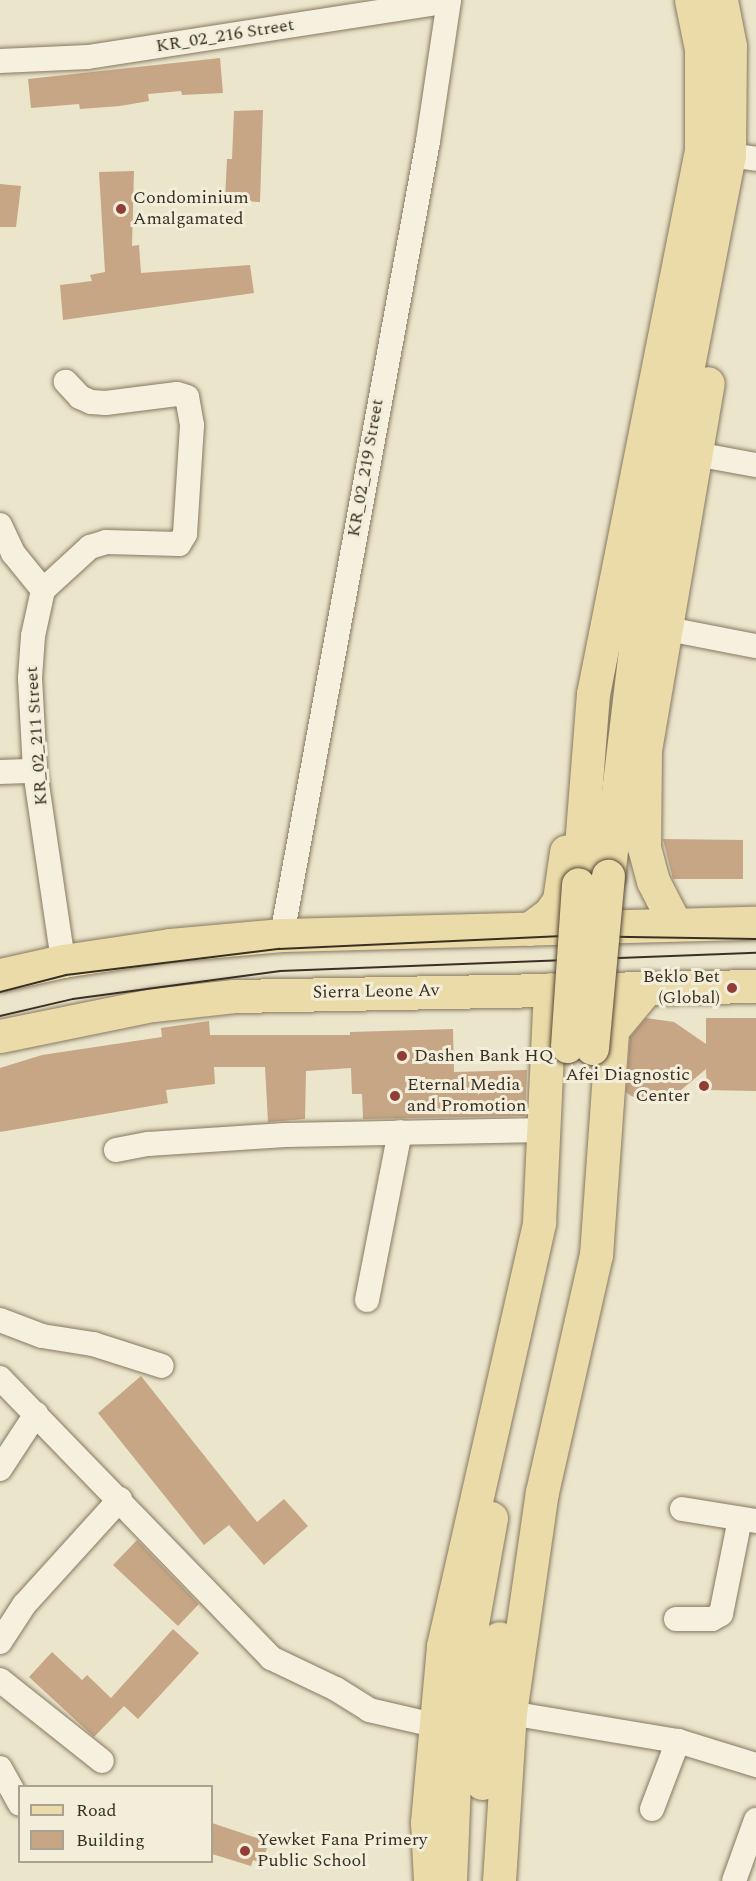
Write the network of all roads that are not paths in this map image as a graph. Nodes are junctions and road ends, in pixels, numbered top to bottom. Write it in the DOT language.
graph roads {
  1 [pos="691,0"];
  2 [pos="721,0"];
  3 [pos="449,1"];
  4 [pos="0,61"];
  5 [pos="743,157"];
  6 [pos="690,206"];
  7 [pos="714,237"];
  8 [pos="66,382"];
  9 [pos="696,454"];
  10 [pos="756,465"];
  11 [pos="0,525"];
  12 [pos="7,555"];
  13 [pos="43,590"];
  14 [pos="663,628"];
  15 [pos="756,646"];
  16 [pos="35,771"];
  17 [pos="0,772"];
  18 [pos="593,880"];
  19 [pos="756,923"];
  20 [pos="675,924"];
  21 [pos="529,929"];
  22 [pos="282,935"];
  23 [pos="63,961"];
  24 [pos="0,975"];
  25 [pos="756,986"];
  26 [pos="648,987"];
  27 [pos="550,989"];
  28 [pos="0,1036"];
  29 [pos="580,1047"];
  30 [pos="545,1130"];
  31 [pos="400,1132"];
  32 [pos="116,1150"];
  33 [pos="367,1300"];
  34 [pos="0,1320"];
  35 [pos="162,1366"];
  36 [pos="0,1378"];
  37 [pos="36,1414"];
  38 [pos="0,1469"];
  39 [pos="120,1499"];
  40 [pos="682,1509"];
  41 [pos="748,1520"];
  42 [pos="676,1619"];
  43 [pos="0,1642"];
  44 [pos="0,1680"];
  45 [pos="510,1713"];
  46 [pos="434,1725"];
  47 [pos="678,1741"];
  48 [pos="102,1761"];
  49 [pos="756,1765"];
  50 [pos="0,1768"];
  51 [pos="18,1800"];
  52 [pos="652,1809"];
  53 [pos="756,1820"];
  54 [pos="430,1881"];
  55 [pos="450,1881"];
  56 [pos="477,1881"];
  57 [pos="499,1881"];
  58 [pos="735,1881"];
  1 -- 6 [label="main road"];
  2 -- 5 [label="main road"];
  3 -- 4 [label="street, KR_02_216 Street"];
  3 -- 22 [label="street, KR_02_219 Street"];
  5 -- 7 [label="main road"];
  6 -- 18 [label="main road"];
  6 -- 21 [label="main road"];
  7 -- 9 [label="main road"];
  7 -- 18 [label="main road"];
  8 -- 13 [label="street"];
  9 -- 10 [label="street"];
  9 -- 14 [label="main road"];
  11 -- 12 [label="street"];
  12 -- 13 [label="street"];
  13 -- 16 [label="street, KR_02_211 Street"];
  14 -- 15 [label="street"];
  14 -- 20 [label="main road"];
  16 -- 17 [label="street"];
  16 -- 23 [label="street, KR_02_211 Street"];
  18 -- 29 [label="main road, bridge"];
  19 -- 20 [label="main road"];
  20 -- 21 [label="main road"];
  21 -- 22 [label="main road"];
  22 -- 23 [label="main road"];
  23 -- 24 [label="main road"];
  25 -- 26 [label="main road, Sierra Leone Av"];
  26 -- 27 [label="main road, Sierra Leone Av"];
  26 -- 45 [label="main road"];
  27 -- 28 [label="main road, Sierra Leone Av"];
  27 -- 30 [label="main road"];
  29 -- 55 [label="main road"];
  29 -- 56 [label="main road"];
  30 -- 31 [label="street"];
  30 -- 46 [label="main road"];
  31 -- 32 [label="street"];
  31 -- 33 [label="street"];
  34 -- 35 [label="street"];
  36 -- 37 [label="street"];
  37 -- 38 [label="street"];
  37 -- 39 [label="street"];
  39 -- 43 [label="street"];
  39 -- 46 [label="street"];
  40 -- 41 [label="street"];
  41 -- 42 [label="street"];
  44 -- 48 [label="street"];
  45 -- 47 [label="street"];
  45 -- 57 [label="main road"];
  46 -- 54 [label="main road"];
  47 -- 49 [label="street"];
  47 -- 52 [label="street"];
  50 -- 51 [label="street"];
  53 -- 58 [label="street"];
}
